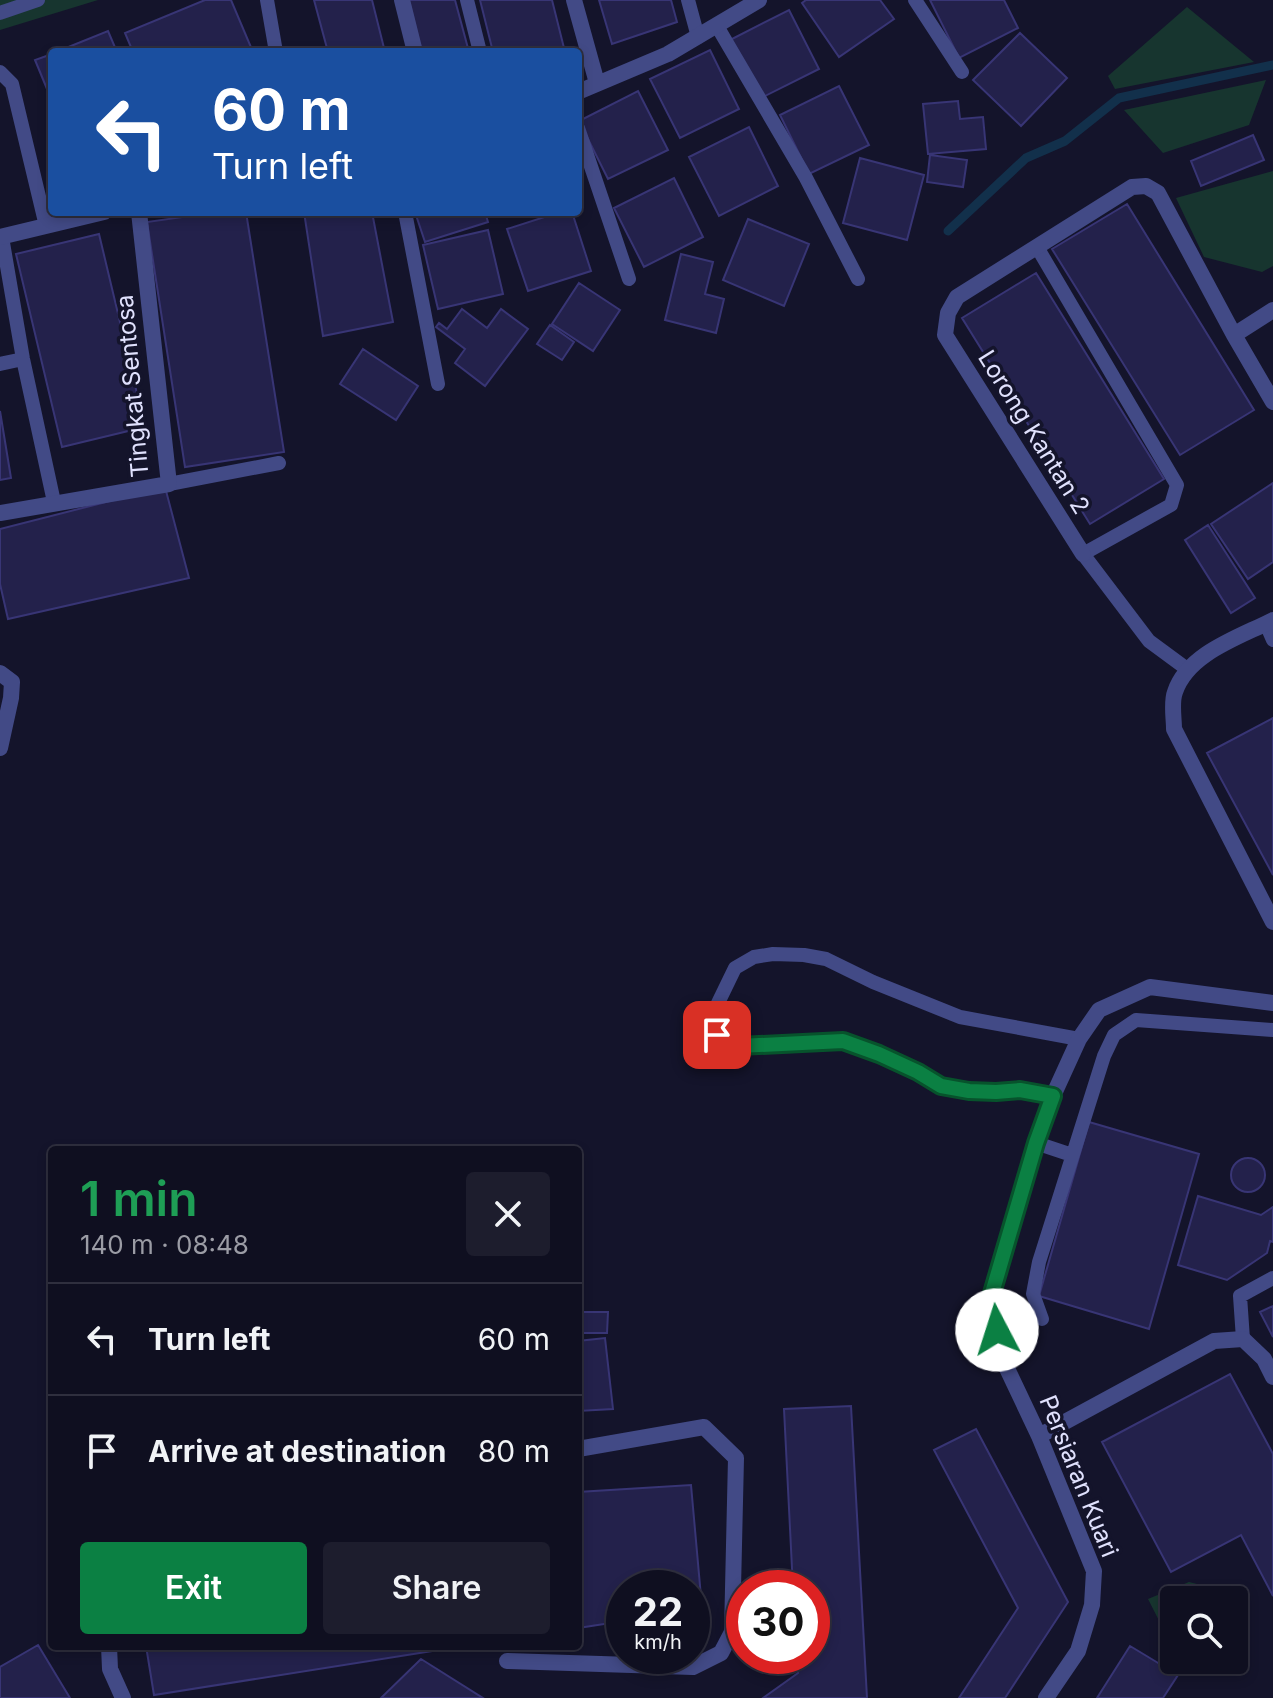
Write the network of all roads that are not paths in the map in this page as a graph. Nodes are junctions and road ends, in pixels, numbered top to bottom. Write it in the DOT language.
graph roads {
  1 [pos="38,0"];
  2 [pos="267,0"];
  3 [pos="402,0"];
  4 [pos="467,0"];
  5 [pos="574,0"];
  6 [pos="688,0"];
  7 [pos="759,0"];
  8 [pos="915,0"];
  9 [pos="0,13"];
  10 [pos="717,26"];
  11 [pos="698,37"];
  12 [pos="275,48"];
  13 [pos="414,48"];
  14 [pos="479,48"];
  15 [pos="0,72"];
  16 [pos="962,72"];
  17 [pos="597,83"];
  18 [pos="582,90"];
  19 [pos="582,140"];
  20 [pos="87,216"];
  21 [pos="139,216"];
  22 [pos="406,216"];
  23 [pos="46,226"];
  24 [pos="1,237"];
  25 [pos="1037,247"];
  26 [pos="629,279"];
  27 [pos="858,279"];
  28 [pos="1273,310"];
  29 [pos="1234,335"];
  30 [pos="23,359"];
  31 [pos="0,364"];
  32 [pos="438,384"];
  33 [pos="1273,402"];
  34 [pos="279,463"];
  35 [pos="169,484"];
  36 [pos="54,502"];
  37 [pos="0,513"];
  38 [pos="1083,554"];
  39 [pos="1270,622"];
  40 [pos="1273,640"];
  41 [pos="1187,669"];
  42 [pos="0,673"];
  43 [pos="0,748"];
  44 [pos="1273,922"];
  45 [pos="1273,1003"];
  46 [pos="1273,1030"];
  47 [pos="1079,1039"];
  48 [pos="1053,1096"];
  49 [pos="1036,1143"];
  50 [pos="1072,1155"];
  51 [pos="1273,1278"];
  52 [pos="1042,1319"];
  53 [pos="1243,1339"];
  54 [pos="1273,1377"];
  55 [pos="1039,1436"];
  56 [pos="582,1448"];
  57 [pos="109,1650"];
  58 [pos="507,1661"];
  59 [pos="123,1698"];
  60 [pos="1046,1698"];
  1 -- 9 [label="lane"];
  2 -- 12 [label="lane"];
  3 -- 13 [label="street"];
  4 -- 14 [label="lane"];
  5 -- 17 [label="street"];
  6 -- 11 [label="lane"];
  7 -- 10 [label="street"];
  8 -- 16 [label="lane"];
  10 -- 11 [label="street"];
  10 -- 27 [label="lane"];
  11 -- 17 [label="street"];
  15 -- 23 [label="lane"];
  17 -- 18 [label="street"];
  19 -- 26 [label="lane"];
  20 -- 23 [label="street"];
  21 -- 35 [label="street, Tingkat Sentosa"];
  22 -- 32 [label="lane"];
  23 -- 24 [label="street"];
  24 -- 30 [label="lane"];
  25 -- 29 [label="street"];
  25 -- 38 [label="street, Lorong Kantan 2"];
  25 -- 38 [label="lane"];
  28 -- 29 [label="street"];
  29 -- 33 [label="street"];
  30 -- 31 [label="lane"];
  30 -- 36 [label="lane"];
  34 -- 35 [label="lane"];
  35 -- 36 [label="street, Tingkat Sentosa"];
  36 -- 37 [label="street, Tingkat Sentosa"];
  38 -- 41 [label="lane"];
  39 -- 40 [label="lane"];
  39 -- 41 [label="street"];
  41 -- 44 [label="street"];
  42 -- 43 [label="street"];
  45 -- 47 [label="street, Persiaran Kuari"];
  46 -- 50 [label="lane"];
  47 -- 48 [label="street, Persiaran Kuari"];
  47 -- 48 [label="lane"];
  48 -- 49 [label="street, Persiaran Kuari"];
  49 -- 50 [label="lane"];
  49 -- 55 [label="street, Persiaran Kuari"];
  50 -- 52 [label="lane"];
  51 -- 53 [label="lane"];
  53 -- 54 [label="street"];
  53 -- 55 [label="street"];
  55 -- 60 [label="street, Persiaran Kuari"];
  56 -- 58 [label="street"];
  57 -- 59 [label="street"];
}
